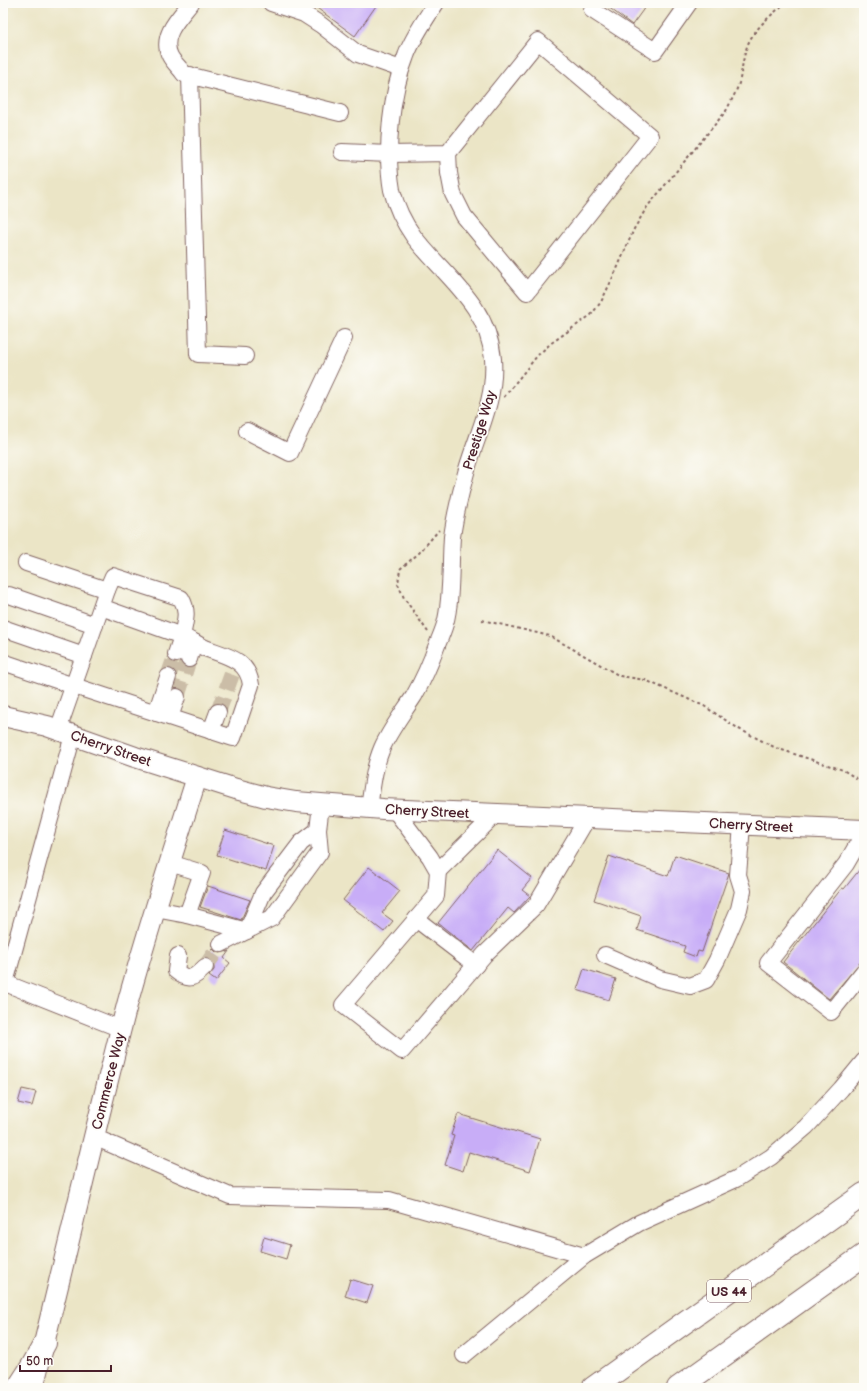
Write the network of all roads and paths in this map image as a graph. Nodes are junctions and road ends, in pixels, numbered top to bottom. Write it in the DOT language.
graph roads {
  1 [pos="191,3"];
  2 [pos="271,3"];
  3 [pos="436,3"];
  4 [pos="689,3"];
  5 [pos="785,3"];
  6 [pos="592,10"];
  7 [pos="401,69"];
  8 [pos="190,75"];
  9 [pos="340,113"];
  10 [pos="342,152"];
  11 [pos="448,153"];
  12 [pos="390,154"];
  13 [pos="344,338"];
  14 [pos="245,356"];
  15 [pos="489,405"];
  16 [pos="246,431"];
  17 [pos="456,512"];
  18 [pos="26,563"];
  19 [pos="107,590"];
  20 [pos="10,595"];
  21 [pos="101,607"];
  22 [pos="482,620"];
  23 [pos="95,625"];
  24 [pos="3,628"];
  25 [pos="188,639"];
  26 [pos="437,647"];
  27 [pos="84,656"];
  28 [pos="182,657"];
  29 [pos="3,662"];
  30 [pos="168,677"];
  31 [pos="74,686"];
  32 [pos="177,697"];
  33 [pos="218,712"];
  34 [pos="163,715"];
  35 [pos="3,716"];
  36 [pos="211,731"];
  37 [pos="66,732"];
  38 [pos="197,777"];
  39 [pos="864,783"];
  40 [pos="321,804"];
  41 [pos="369,808"];
  42 [pos="394,809"];
  43 [pos="496,814"];
  44 [pos="588,818"];
  45 [pos="742,825"];
  46 [pos="318,830"];
  47 [pos="864,830"];
  48 [pos="864,833"];
  49 [pos="170,863"];
  50 [pos="438,871"];
  51 [pos="156,909"];
  52 [pos="188,915"];
  53 [pos="416,919"];
  54 [pos="246,931"];
  55 [pos="221,944"];
  56 [pos="605,955"];
  57 [pos="178,956"];
  58 [pos="476,965"];
  59 [pos="205,967"];
  60 [pos="864,971"];
  61 [pos="121,1029"];
  62 [pos="864,1061"];
  63 [pos="94,1137"];
  64 [pos="864,1194"];
  65 [pos="864,1254"];
  66 [pos="584,1256"];
  67 [pos="45,1343"];
  68 [pos="464,1355"];
  69 [pos="18,1388"];
  70 [pos="34,1388"];
  71 [pos="593,1388"];
  72 [pos="678,1388"];
  1 -- 8 [label="street"];
  2 -- 7 [label="street"];
  3 -- 7 [label="street, Prestige Way"];
  4 -- 6 [label="street"];
  5 -- 15 [label="path"];
  7 -- 12 [label="street, Prestige Way"];
  8 -- 9 [label="street"];
  8 -- 14 [label="street"];
  10 -- 12 [label="street"];
  11 -- 11 [label="street"];
  11 -- 12 [label="street"];
  12 -- 15 [label="street, Prestige Way"];
  13 -- 16 [label="street"];
  15 -- 17 [label="street, Prestige Way"];
  17 -- 26 [label="street, Prestige Way"];
  17 -- 26 [label="path"];
  18 -- 19 [label="street"];
  19 -- 21 [label="street"];
  19 -- 25 [label="street"];
  20 -- 23 [label="street"];
  21 -- 23 [label="street"];
  21 -- 25 [label="street"];
  22 -- 39 [label="path"];
  23 -- 27 [label="street"];
  24 -- 27 [label="street"];
  25 -- 28 [label="street"];
  25 -- 36 [label="street"];
  26 -- 41 [label="street, Prestige Way"];
  27 -- 31 [label="street"];
  29 -- 31 [label="street"];
  30 -- 34 [label="street"];
  31 -- 34 [label="street"];
  31 -- 37 [label="street"];
  32 -- 34 [label="street"];
  33 -- 36 [label="street"];
  34 -- 36 [label="street"];
  35 -- 37 [label="main road, Cherry Street"];
  37 -- 38 [label="main road, Cherry Street"];
  37 -- 61 [label="street"];
  38 -- 40 [label="main road, Cherry Street"];
  38 -- 49 [label="main road, Commerce Way"];
  40 -- 41 [label="main road, Cherry Street"];
  40 -- 46 [label="street"];
  41 -- 42 [label="main road, Cherry Street"];
  42 -- 43 [label="main road, Cherry Street"];
  42 -- 50 [label="street"];
  43 -- 44 [label="main road, Cherry Street"];
  43 -- 50 [label="street"];
  44 -- 45 [label="main road, Cherry Street"];
  44 -- 58 [label="street"];
  45 -- 47 [label="main road, Cherry Street"];
  45 -- 56 [label="street"];
  46 -- 54 [label="street"];
  46 -- 54 [label="street"];
  48 -- 60 [label="street"];
  49 -- 51 [label="main road, Commerce Way"];
  49 -- 52 [label="street"];
  50 -- 53 [label="street"];
  51 -- 52 [label="street"];
  51 -- 61 [label="main road, Commerce Way"];
  52 -- 54 [label="street"];
  53 -- 58 [label="street"];
  53 -- 58 [label="street"];
  54 -- 55 [label="street"];
  57 -- 59 [label="street"];
  61 -- 63 [label="main road, Commerce Way"];
  62 -- 66 [label="street"];
  63 -- 66 [label="street"];
  63 -- 67 [label="main road, Commerce Way"];
  64 -- 71 [label="highway, US 44"];
  65 -- 72 [label="highway"];
  66 -- 68 [label="street"];
  67 -- 69 [label="highway"];
  67 -- 70 [label="main road, Commerce Way"];
}
